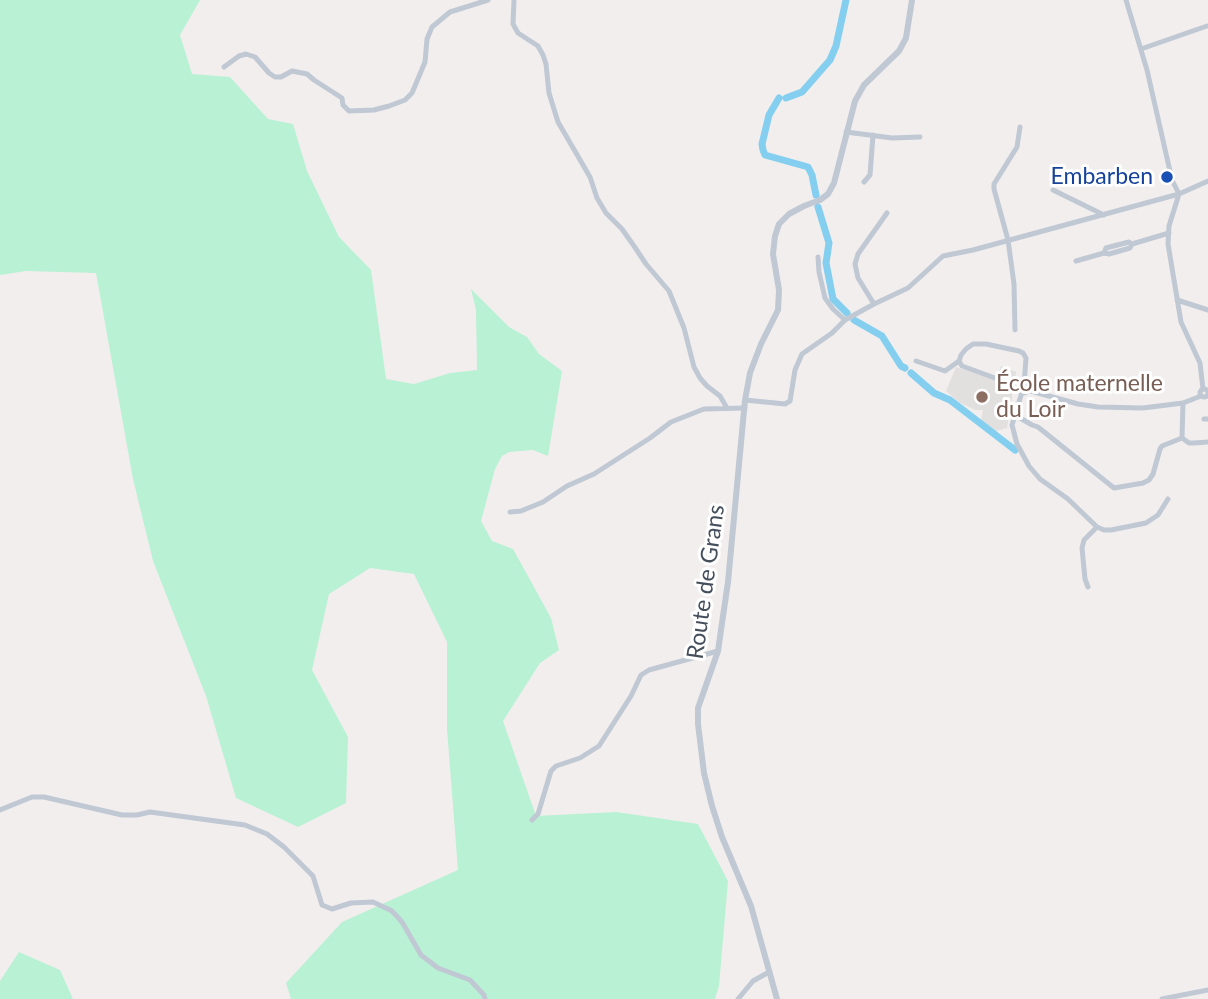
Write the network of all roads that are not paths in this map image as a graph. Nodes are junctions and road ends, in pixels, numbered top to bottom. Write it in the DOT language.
graph roads {
  1 [pos="488,0"];
  2 [pos="514,0"];
  3 [pos="912,0"];
  4 [pos="1126,0"];
  5 [pos="1207,26"];
  6 [pos="1141,49"];
  7 [pos="224,66"];
  8 [pos="1020,127"];
  9 [pos="846,132"];
  10 [pos="873,135"];
  11 [pos="920,136"];
  12 [pos="1208,181"];
  13 [pos="864,182"];
  14 [pos="1053,190"];
  15 [pos="1178,194"];
  16 [pos="887,213"];
  17 [pos="1104,215"];
  18 [pos="1169,233"];
  19 [pos="1008,240"];
  20 [pos="818,257"];
  21 [pos="1076,261"];
  22 [pos="1177,300"];
  23 [pos="874,304"];
  24 [pos="1208,310"];
  25 [pos="845,320"];
  26 [pos="1015,330"];
  27 [pos="916,361"];
  28 [pos="959,362"];
  29 [pos="1006,382"];
  30 [pos="1025,389"];
  31 [pos="1205,393"];
  32 [pos="1183,403"];
  33 [pos="745,404"];
  34 [pos="727,408"];
  35 [pos="1015,415"];
  36 [pos="1182,438"];
  37 [pos="1208,442"];
  38 [pos="1168,499"];
  39 [pos="510,512"];
  40 [pos="1097,527"];
  41 [pos="1088,587"];
  42 [pos="718,651"];
  43 [pos="0,810"];
  44 [pos="532,820"];
  45 [pos="769,972"];
  46 [pos="1208,990"];
  47 [pos="485,999"];
  48 [pos="738,999"];
  49 [pos="777,999"];
  50 [pos="1162,999"];
  1 -- 7 [label="street"];
  2 -- 34 [label="street"];
  3 -- 9 [label="street, Route de Grans"];
  4 -- 6 [label="street"];
  5 -- 6 [label="street"];
  6 -- 15 [label="street"];
  8 -- 19 [label="street"];
  9 -- 10 [label="street"];
  9 -- 33 [label="street, Route de Grans"];
  10 -- 11 [label="street"];
  10 -- 13 [label="street"];
  12 -- 15 [label="street"];
  14 -- 17 [label="street"];
  15 -- 17 [label="street"];
  15 -- 18 [label="street"];
  16 -- 23 [label="street"];
  17 -- 19 [label="street"];
  18 -- 21 [label="street"];
  18 -- 22 [label="street"];
  19 -- 23 [label="street"];
  19 -- 26 [label="street"];
  20 -- 25 [label="street"];
  22 -- 24 [label="street"];
  22 -- 31 [label="street"];
  23 -- 25 [label="street"];
  25 -- 33 [label="street"];
  27 -- 28 [label="street"];
  28 -- 29 [label="street"];
  28 -- 30 [label="street"];
  30 -- 32 [label="street"];
  30 -- 35 [label="street"];
  31 -- 32 [label="street"];
  32 -- 36 [label="street"];
  33 -- 34 [label="street"];
  33 -- 42 [label="street, Route de Grans"];
  34 -- 39 [label="street"];
  35 -- 36 [label="street"];
  35 -- 40 [label="street"];
  36 -- 37 [label="street"];
  38 -- 40 [label="street"];
  40 -- 41 [label="street"];
  42 -- 44 [label="street"];
  42 -- 45 [label="street, Route de Grans"];
  43 -- 47 [label="street"];
  45 -- 48 [label="street"];
  45 -- 49 [label="street, Route de Grans"];
  46 -- 50 [label="street"];
}
